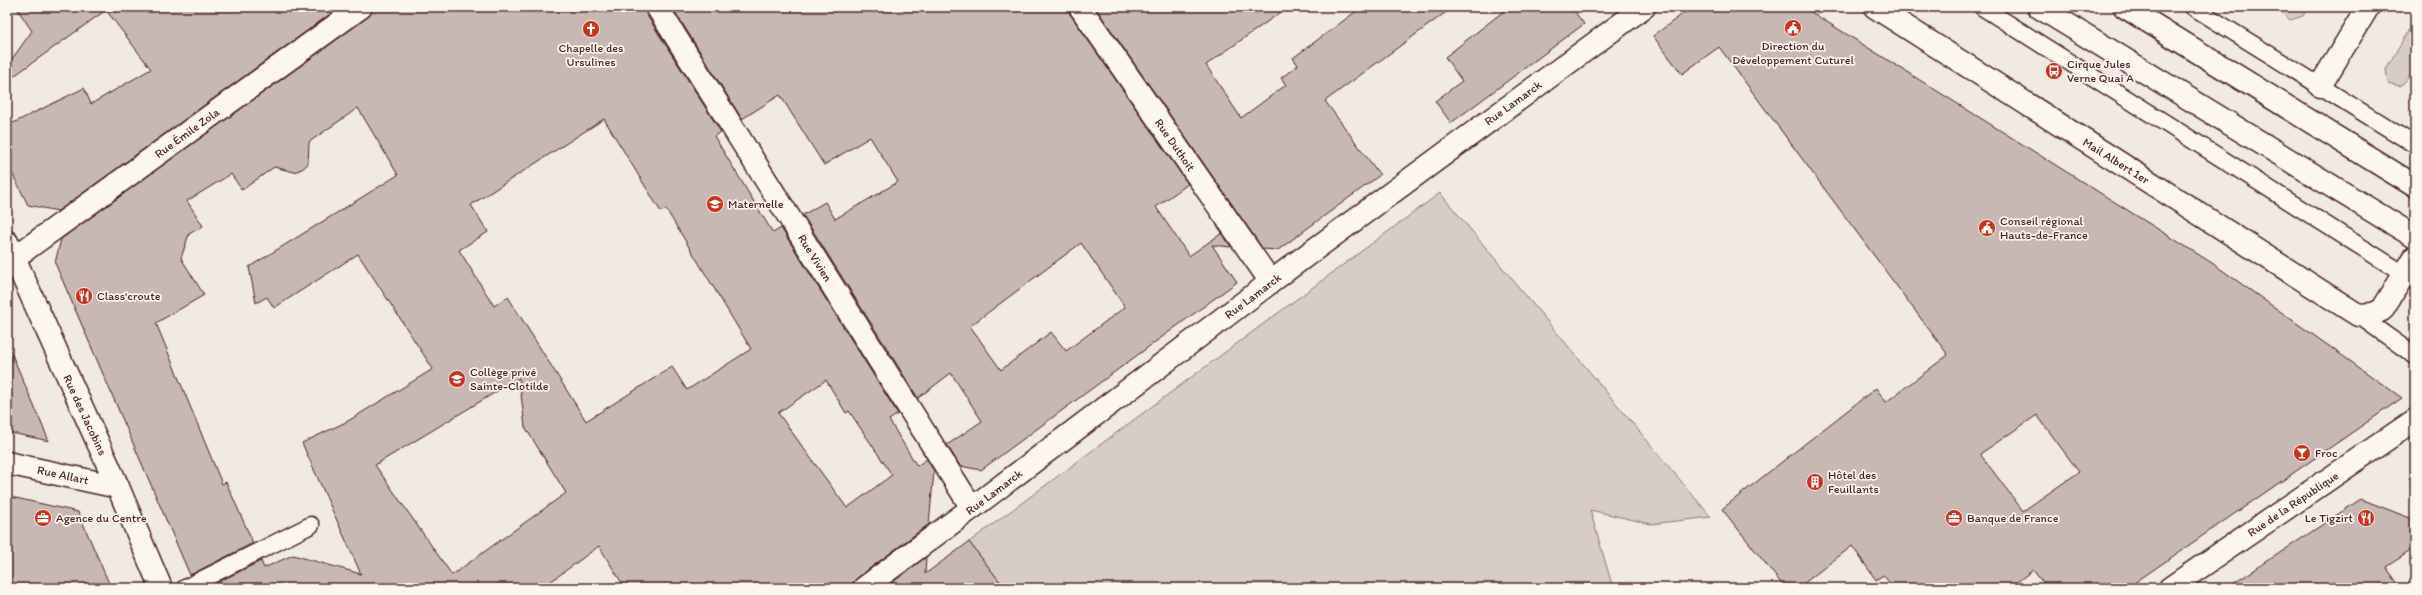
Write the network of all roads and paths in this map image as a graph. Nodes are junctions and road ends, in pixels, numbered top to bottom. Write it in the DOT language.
graph roads {
  1 [pos="360,7"];
  2 [pos="657,7"];
  3 [pos="1080,7"];
  4 [pos="1644,7"];
  5 [pos="1875,7"];
  6 [pos="1982,7"];
  7 [pos="2039,7"];
  8 [pos="2125,7"];
  9 [pos="2193,7"];
  10 [pos="2368,7"];
  11 [pos="2320,86"];
  12 [pos="2415,145"];
  13 [pos="2415,186"];
  14 [pos="2415,237"];
  15 [pos="9,254"];
  16 [pos="2411,271"];
  17 [pos="1270,282"];
  18 [pos="2358,315"];
  19 [pos="2415,356"];
  20 [pos="2415,420"];
  21 [pos="7,463"];
  22 [pos="118,487"];
  23 [pos="972,508"];
  24 [pos="311,525"];
  25 [pos="161,588"];
  26 [pos="185,588"];
  27 [pos="864,588"];
  28 [pos="2170,588"];
  1 -- 15 [label="street, Rue Émile Zola"];
  2 -- 23 [label="street, Rue Vivien"];
  3 -- 17 [label="street, Rue Duthoit"];
  4 -- 17 [label="street, Rue Lamarck"];
  5 -- 18 [label="street, Mail Albert 1er"];
  6 -- 16 [label="lane"];
  7 -- 14 [label="street"];
  8 -- 13 [label="street"];
  9 -- 11 [label="lane"];
  10 -- 11 [label="street"];
  11 -- 12 [label="lane"];
  15 -- 22 [label="street, Rue des Jacobins"];
  16 -- 18 [label="street"];
  17 -- 23 [label="street, Rue Lamarck"];
  18 -- 19 [label="lane, Mail Albert 1er"];
  20 -- 28 [label="street, Rue de la République"];
  21 -- 22 [label="street, Rue Allart"];
  22 -- 25 [label="street, Rue des Jacobins"];
  23 -- 27 [label="street, Rue Lamarck"];
  24 -- 26 [label="lane"];
}
